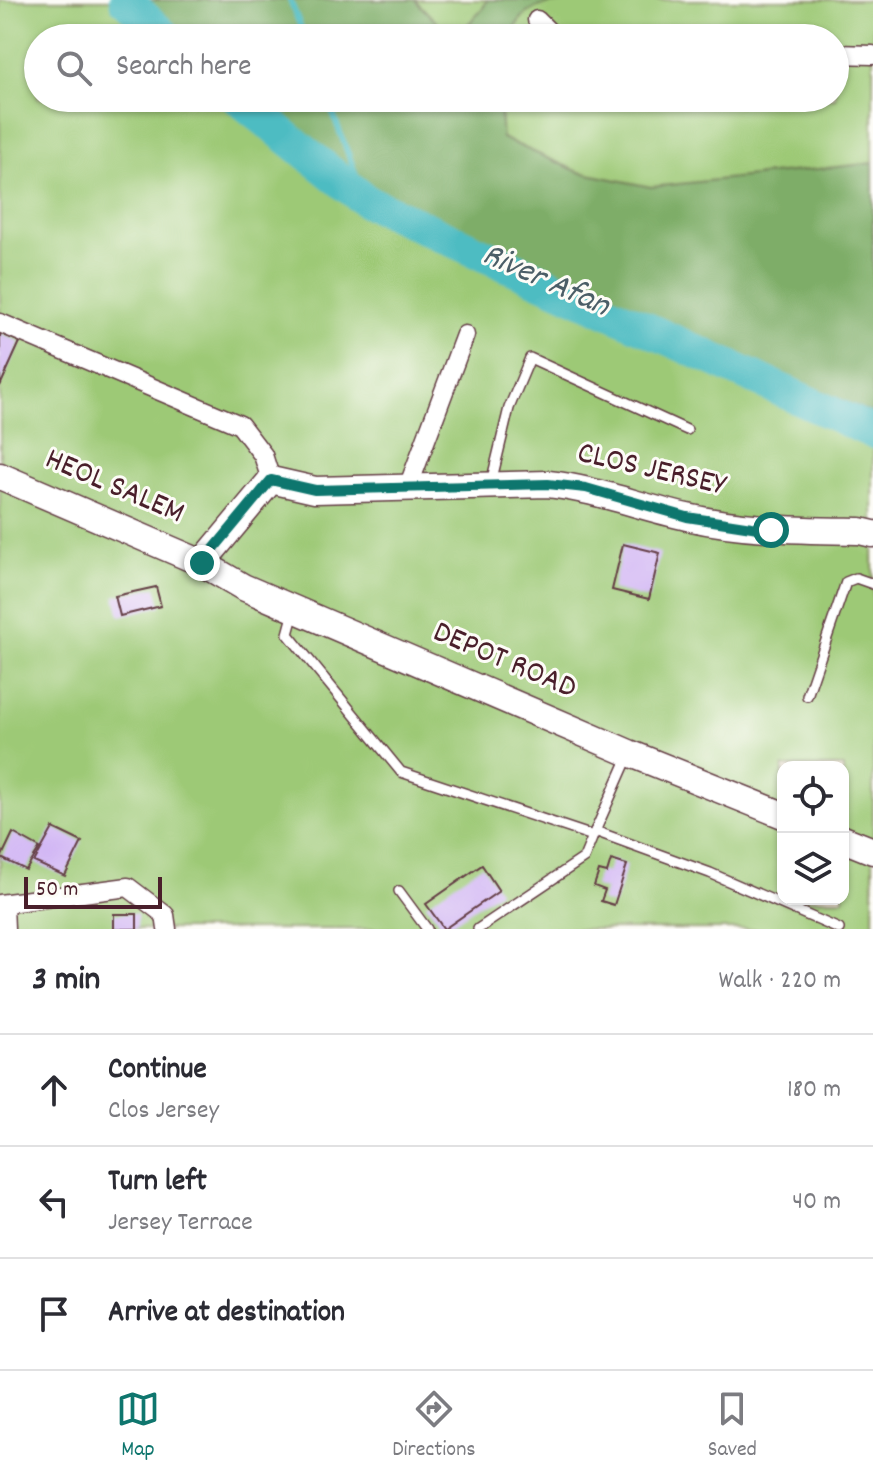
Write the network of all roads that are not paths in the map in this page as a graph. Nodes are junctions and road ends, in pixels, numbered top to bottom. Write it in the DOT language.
graph roads {
  1 [pos="537,20"];
  2 [pos="541,24"];
  3 [pos="849,54"];
  4 [pos="873,55"];
  5 [pos="0,323"];
  6 [pos="465,335"];
  7 [pos="687,430"];
  8 [pos="0,476"];
  9 [pos="271,480"];
  10 [pos="491,483"];
  11 [pos="407,490"];
  12 [pos="873,534"];
  13 [pos="202,563"];
  14 [pos="873,584"];
  15 [pos="294,609"];
  16 [pos="807,696"];
  17 [pos="629,753"];
  18 [pos="777,813"];
  19 [pos="594,834"];
  20 [pos="849,841"];
  21 [pos="873,851"];
  22 [pos="399,891"];
  23 [pos="2,904"];
  24 [pos="166,922"];
  25 [pos="5,929"];
  26 [pos="427,929"];
  27 [pos="478,929"];
  28 [pos="839,929"];
  1 -- 2 [label="street"];
  3 -- 4 [label="street"];
  5 -- 9 [label="street"];
  6 -- 11 [label="street"];
  7 -- 10 [label="lane"];
  8 -- 13 [label="main road, HEOL SALEM"];
  9 -- 11 [label="main road, CLOS JERSEY"];
  9 -- 13 [label="main road"];
  10 -- 11 [label="main road, CLOS JERSEY"];
  10 -- 12 [label="main road, CLOS JERSEY"];
  13 -- 15 [label="main road, DEPOT ROAD"];
  14 -- 16 [label="lane"];
  15 -- 17 [label="main road, DEPOT ROAD"];
  15 -- 19 [label="lane"];
  17 -- 18 [label="main road, DEPOT ROAD"];
  17 -- 19 [label="lane"];
  19 -- 27 [label="lane"];
  19 -- 28 [label="lane"];
  20 -- 21 [label="main road"];
  22 -- 26 [label="lane"];
  23 -- 24 [label="street"];
  23 -- 25 [label="street"];
}
